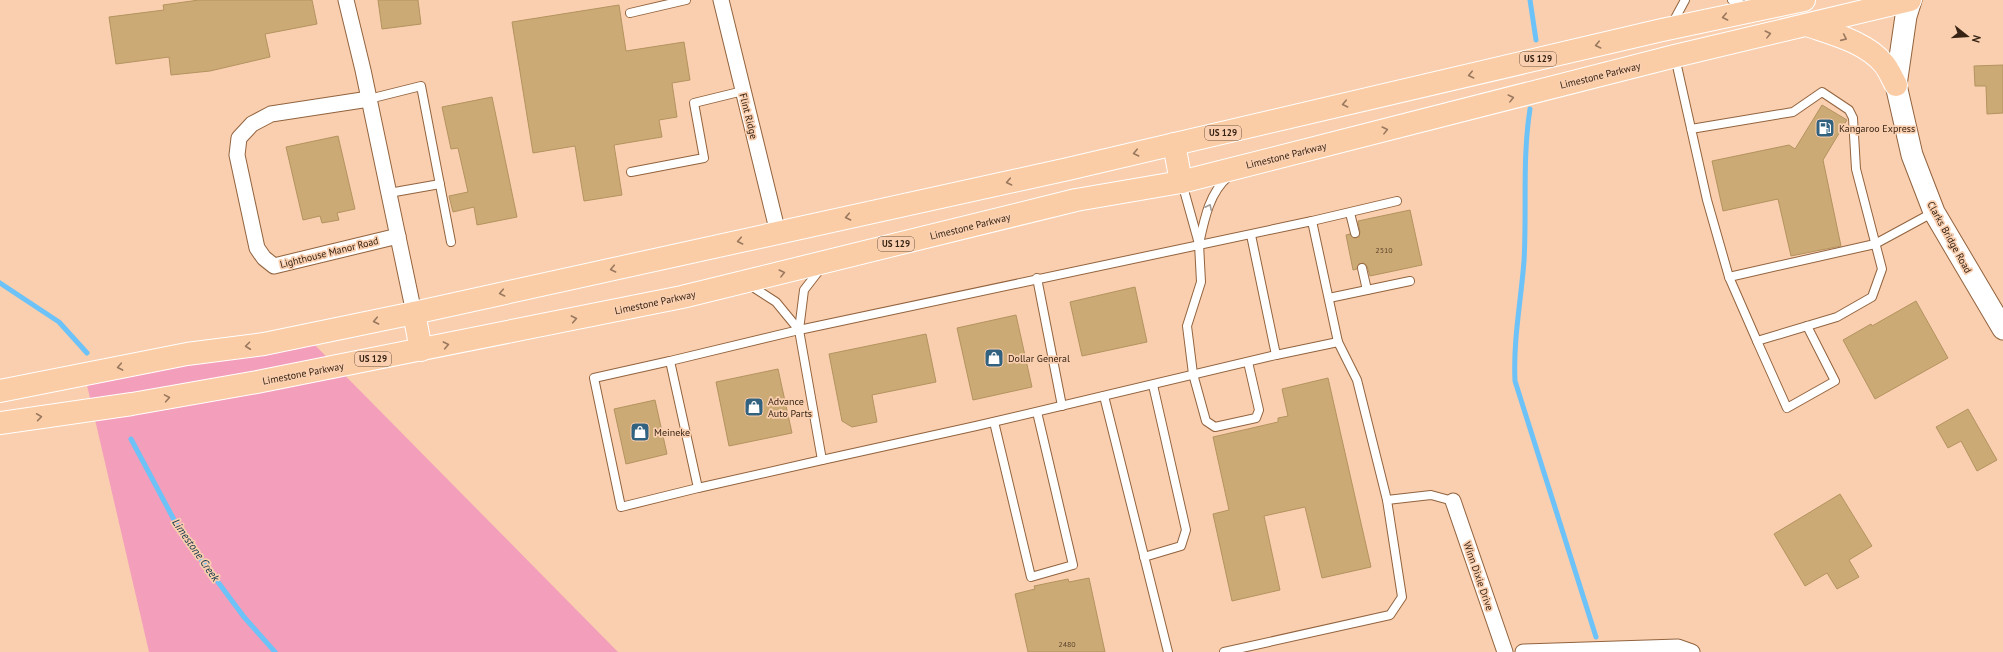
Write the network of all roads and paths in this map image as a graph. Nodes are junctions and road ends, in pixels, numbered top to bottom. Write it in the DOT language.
graph roads {
  1 [pos="346,0"];
  2 [pos="686,0"];
  3 [pos="721,0"];
  4 [pos="1685,0"];
  5 [pos="1732,0"];
  6 [pos="1804,0"];
  7 [pos="1911,0"];
  8 [pos="1756,10"];
  9 [pos="630,13"];
  10 [pos="1807,25"];
  11 [pos="1670,29"];
  12 [pos="1675,56"];
  13 [pos="1896,85"];
  14 [pos="743,91"];
  15 [pos="369,99"];
  16 [pos="1691,129"];
  17 [pos="1174,144"];
  18 [pos="1238,167"];
  19 [pos="631,172"];
  20 [pos="1182,182"];
  21 [pos="440,184"];
  22 [pos="389,193"];
  23 [pos="1397,201"];
  24 [pos="1934,212"];
  25 [pos="1350,213"];
  26 [pos="1312,221"];
  27 [pos="778,232"];
  28 [pos="1355,233"];
  29 [pos="1251,235"];
  30 [pos="398,236"];
  31 [pos="451,242"];
  32 [pos="1199,244"];
  33 [pos="1875,244"];
  34 [pos="827,261"];
  35 [pos="1362,268"];
  36 [pos="1729,277"];
  37 [pos="1037,278"];
  38 [pos="1410,281"];
  39 [pos="744,282"];
  40 [pos="1367,290"];
  41 [pos="1329,298"];
  42 [pos="414,313"];
  43 [pos="1807,326"];
  44 [pos="2003,329"];
  45 [pos="799,330"];
  46 [pos="1757,341"];
  47 [pos="1338,342"];
  48 [pos="421,350"];
  49 [pos="1276,355"];
  50 [pos="670,361"];
  51 [pos="1248,362"];
  52 [pos="1193,374"];
  53 [pos="1153,385"];
  54 [pos="0,391"];
  55 [pos="1104,396"];
  56 [pos="1062,406"];
  57 [pos="1037,412"];
  58 [pos="994,422"];
  59 [pos="0,423"];
  60 [pos="822,460"];
  61 [pos="698,488"];
  62 [pos="1387,500"];
  63 [pos="1453,501"];
  64 [pos="1144,557"];
  65 [pos="1168,652"];
  66 [pos="1224,652"];
  67 [pos="1505,652"];
  68 [pos="1523,652"];
  69 [pos="1692,652"];
  1 -- 15 [label="street"];
  2 -- 9 [label="lane"];
  3 -- 14 [label="street, Flint Ridge"];
  4 -- 11 [label="lane"];
  5 -- 8 [label="lane"];
  6 -- 8 [label="main road, US 129"];
  7 -- 10 [label="main road, Limestone Parkway / US 129"];
  7 -- 13 [label="main road, Clarks Bridge Road"];
  8 -- 11 [label="main road, US 129, one-way"];
  12 -- 10 [label="main road, Limestone Parkway / US 129, one-way"];
  10 -- 13 [label="main road, one-way"];
  11 -- 17 [label="main road, US 129, one-way"];
  12 -- 16 [label="lane"];
  18 -- 12 [label="main road, Limestone Parkway / US 129, one-way"];
  13 -- 24 [label="main road, Clarks Bridge Road"];
  14 -- 19 [label="lane"];
  14 -- 27 [label="street, Flint Ridge"];
  15 -- 21 [label="lane"];
  15 -- 22 [label="street"];
  15 -- 30 [label="street, Lighthouse Manor Road"];
  16 -- 33 [label="lane"];
  16 -- 36 [label="lane"];
  17 -- 20 [label="main road"];
  17 -- 27 [label="main road, US 129, one-way"];
  18 -- 20 [label="main road, Limestone Parkway / US 129"];
  32 -- 18 [label="lane, one-way"];
  20 -- 32 [label="lane"];
  20 -- 34 [label="main road, Limestone Parkway / US 129"];
  21 -- 22 [label="lane"];
  21 -- 31 [label="lane"];
  22 -- 30 [label="street"];
  23 -- 25 [label="lane"];
  24 -- 33 [label="lane"];
  24 -- 44 [label="main road, Clarks Bridge Road"];
  25 -- 26 [label="lane"];
  25 -- 28 [label="lane"];
  26 -- 29 [label="lane"];
  26 -- 41 [label="lane"];
  27 -- 42 [label="main road, US 129, one-way"];
  29 -- 32 [label="lane"];
  29 -- 49 [label="lane"];
  30 -- 42 [label="street"];
  32 -- 37 [label="lane"];
  32 -- 52 [label="lane"];
  33 -- 36 [label="lane"];
  33 -- 43 [label="lane"];
  39 -- 34 [label="main road, Limestone Parkway / US 129, one-way"];
  34 -- 45 [label="lane"];
  35 -- 40 [label="lane"];
  36 -- 46 [label="lane"];
  37 -- 45 [label="lane"];
  37 -- 56 [label="lane"];
  38 -- 40 [label="lane"];
  39 -- 45 [label="lane"];
  48 -- 39 [label="main road, Limestone Parkway / US 129, one-way"];
  40 -- 41 [label="lane"];
  41 -- 47 [label="lane"];
  42 -- 48 [label="main road"];
  42 -- 54 [label="main road, US 129, one-way"];
  43 -- 46 [label="lane"];
  43 -- 46 [label="lane"];
  45 -- 50 [label="lane"];
  45 -- 60 [label="lane"];
  47 -- 49 [label="lane"];
  47 -- 62 [label="lane"];
  59 -- 48 [label="main road, Limestone Parkway / US 129, one-way"];
  49 -- 51 [label="lane"];
  50 -- 61 [label="lane"];
  50 -- 61 [label="lane"];
  51 -- 52 [label="lane"];
  51 -- 52 [label="lane"];
  52 -- 53 [label="lane"];
  53 -- 55 [label="lane"];
  53 -- 64 [label="lane"];
  55 -- 56 [label="lane"];
  55 -- 64 [label="lane"];
  56 -- 57 [label="lane"];
  57 -- 58 [label="lane"];
  57 -- 58 [label="lane"];
  58 -- 60 [label="lane"];
  60 -- 61 [label="lane"];
  62 -- 63 [label="lane"];
  62 -- 66 [label="lane"];
  63 -- 67 [label="street, Winn Dixie Drive"];
  64 -- 65 [label="lane"];
  68 -- 69 [label="street"];
}
